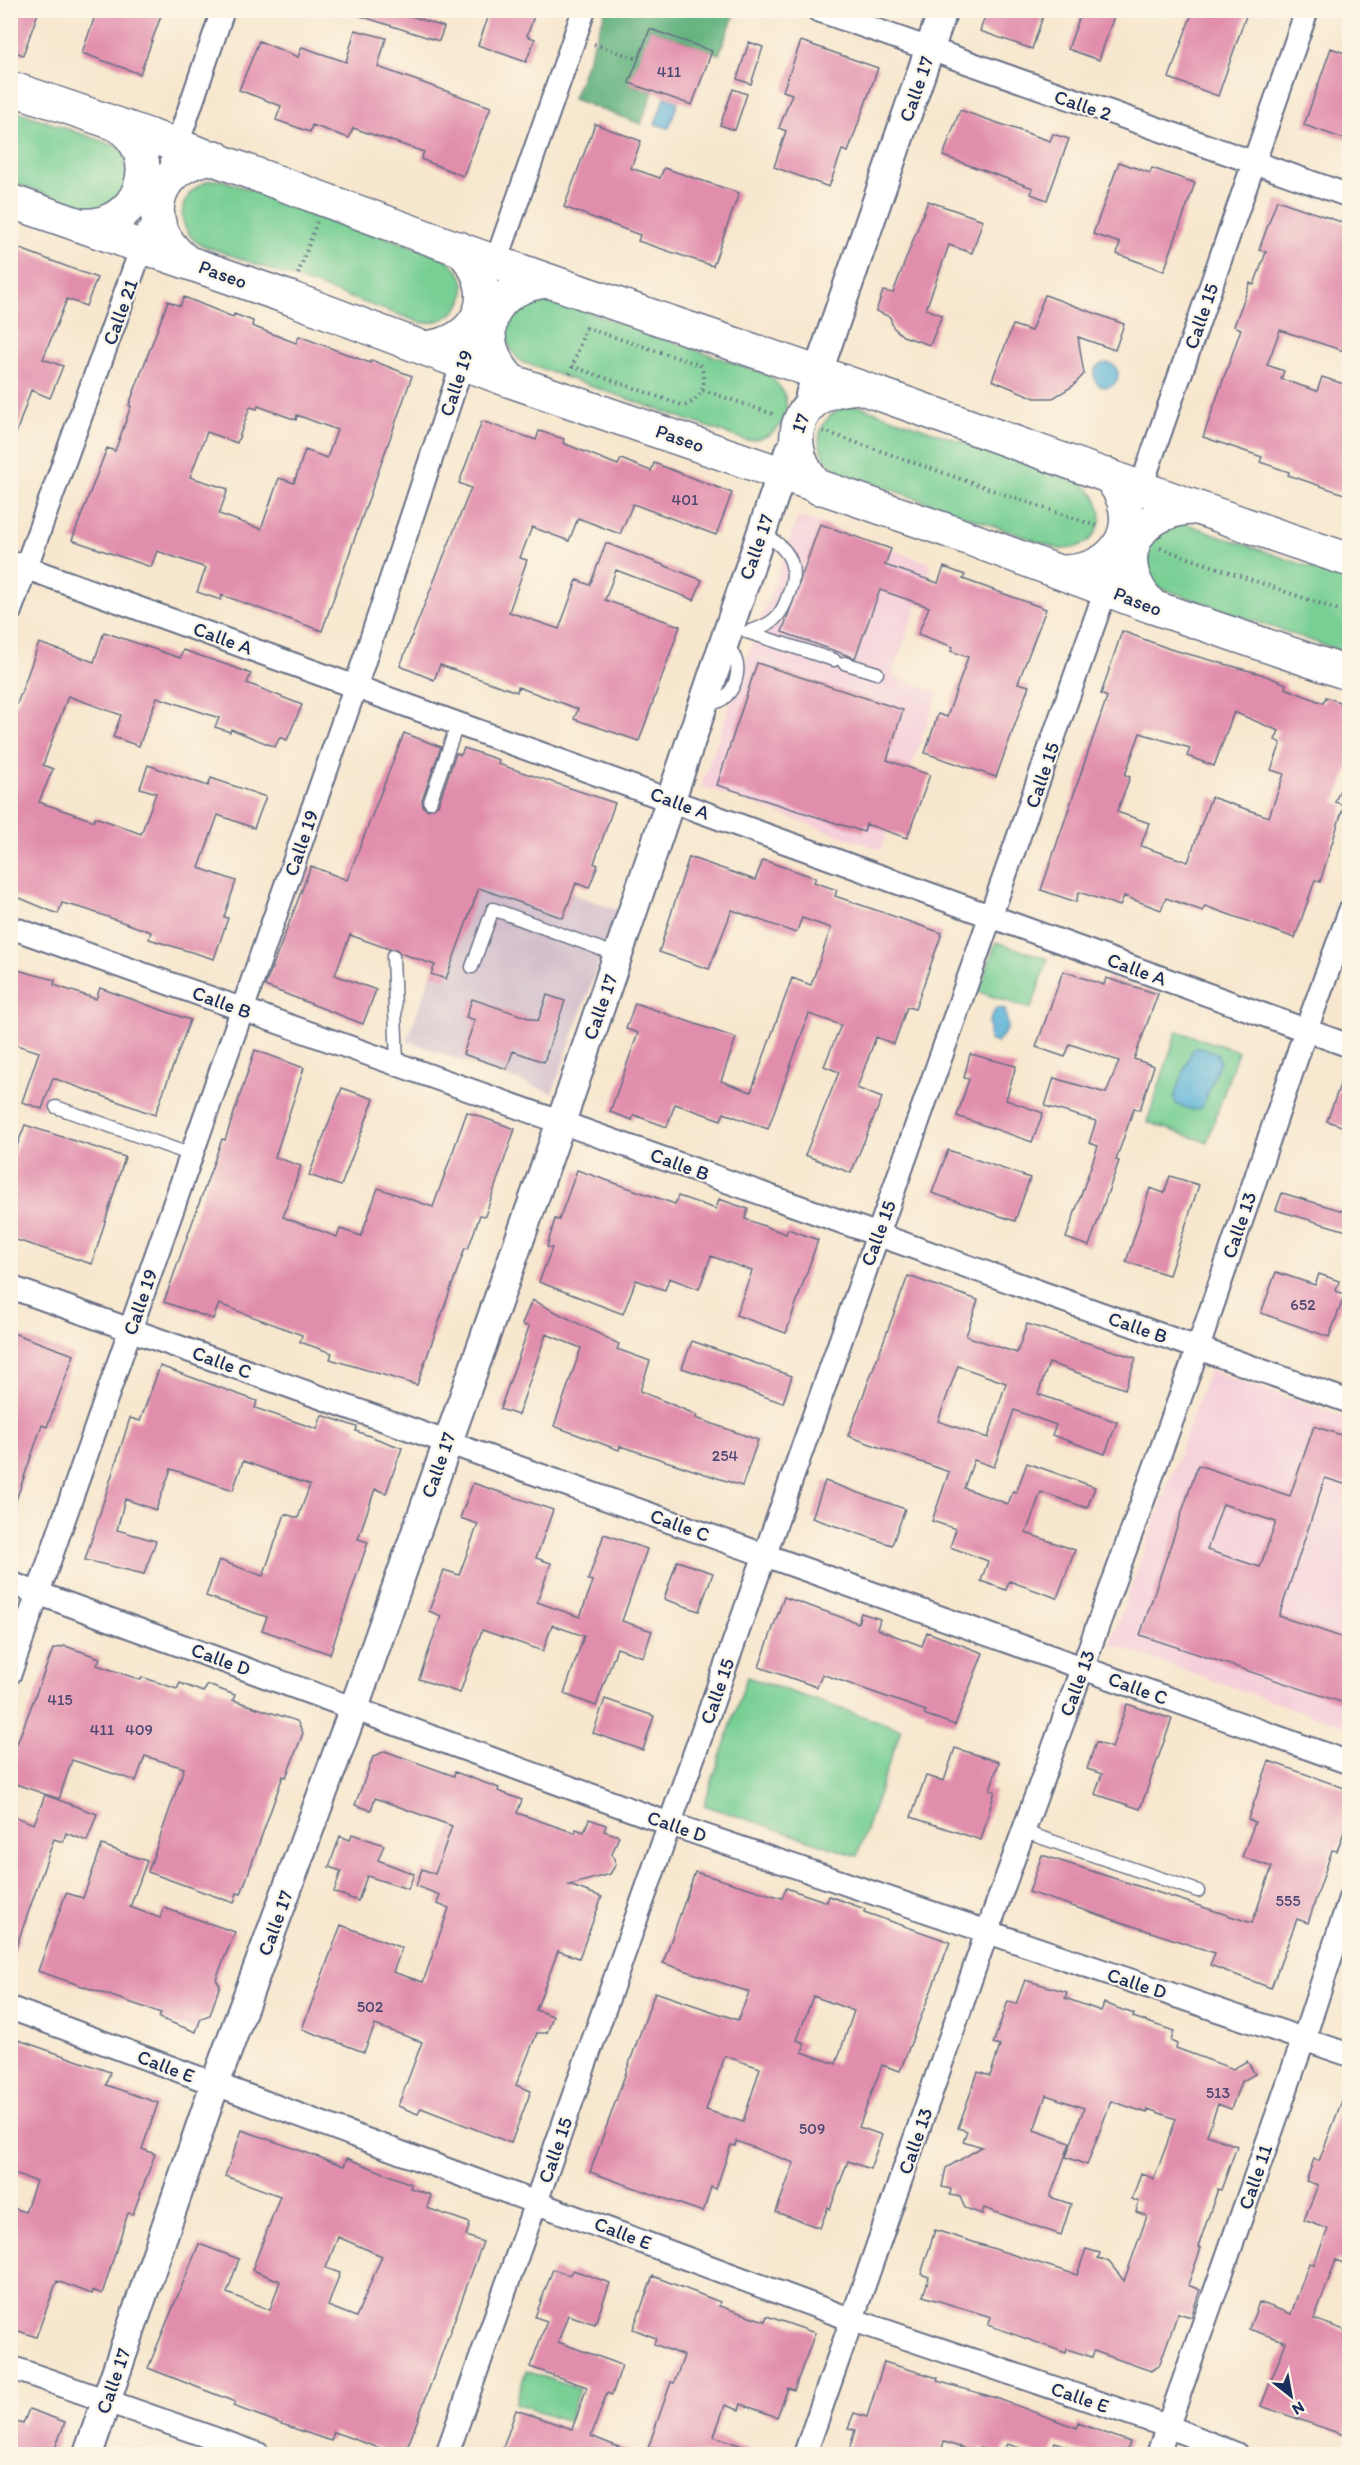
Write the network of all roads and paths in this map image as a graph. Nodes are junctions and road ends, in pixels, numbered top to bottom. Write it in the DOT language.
graph roads {
  1 [pos="223,10"];
  2 [pos="584,10"];
  3 [pos="818,10"];
  4 [pos="943,10"];
  5 [pos="1307,10"];
  6 [pos="593,44"];
  7 [pos="929,51"];
  8 [pos="638,59"];
  9 [pos="10,88"];
  10 [pos="109,120"];
  11 [pos="177,147"];
  12 [pos="215,158"];
  13 [pos="1254,164"];
  14 [pos="159,196"];
  15 [pos="1350,196"];
  16 [pos="325,200"];
  17 [pos="10,201"];
  18 [pos="74,224"];
  19 [pos="143,246"];
  20 [pos="459,248"];
  21 [pos="183,259"];
  22 [pos="496,262"];
  23 [pos="550,281"];
  24 [pos="290,298"];
  25 [pos="480,312"];
  26 [pos="591,313"];
  27 [pos="423,348"];
  28 [pos="463,362"];
  29 [pos="572,366"];
  30 [pos="818,373"];
  31 [pos="511,381"];
  32 [pos="860,387"];
  33 [pos="703,390"];
  34 [pos="561,396"];
  35 [pos="800,423"];
  36 [pos="782,473"];
  37 [pos="1108,475"];
  38 [pos="1141,487"];
  39 [pos="819,488"];
  40 [pos="1192,508"];
  41 [pos="761,532"];
  42 [pos="1129,538"];
  43 [pos="1350,560"];
  44 [pos="18,564"];
  45 [pos="1064,572"];
  46 [pos="1106,589"];
  47 [pos="1153,607"];
  48 [pos="10,611"];
  49 [pos="1350,614"];
  50 [pos="732,634"];
  51 [pos="877,674"];
  52 [pos="1350,674"];
  53 [pos="356,685"];
  54 [pos="458,722"];
  55 [pos="670,799"];
  56 [pos="430,802"];
  57 [pos="1350,911"];
  58 [pos="992,916"];
  59 [pos="10,927"];
  60 [pos="617,955"];
  61 [pos="393,956"];
  62 [pos="472,967"];
  63 [pos="243,1010"];
  64 [pos="1306,1030"];
  65 [pos="1350,1046"];
  66 [pos="397,1064"];
  67 [pos="56,1107"];
  68 [pos="561,1122"];
  69 [pos="192,1155"];
  70 [pos="878,1235"];
  71 [pos="10,1287"];
  72 [pos="131,1330"];
  73 [pos="1198,1348"];
  74 [pos="1350,1402"];
  75 [pos="446,1442"];
  76 [pos="764,1555"];
  77 [pos="10,1582"];
  78 [pos="39,1592"];
  79 [pos="1082,1668"];
  80 [pos="10,1673"];
  81 [pos="354,1708"];
  82 [pos="1350,1763"];
  83 [pos="670,1824"];
  84 [pos="1023,1831"];
  85 [pos="1198,1892"];
  86 [pos="1350,1898"];
  87 [pos="987,1932"];
  88 [pos="10,2008"];
  89 [pos="1304,2038"];
  90 [pos="1350,2055"];
  91 [pos="215,2084"];
  92 [pos="537,2201"];
  93 [pos="853,2320"];
  94 [pos="10,2367"];
  95 [pos="106,2401"];
  96 [pos="1167,2427"];
  97 [pos="88,2454"];
  98 [pos="258,2454"];
  99 [pos="447,2454"];
  100 [pos="805,2454"];
  101 [pos="1158,2454"];
  102 [pos="1236,2454"];
  1 -- 11 [label="street, Calle 21"];
  2 -- 22 [label="street, Calle 19"];
  3 -- 7 [label="street, Calle 2"];
  4 -- 7 [label="street, Calle 17"];
  5 -- 13 [label="street, Calle 15"];
  6 -- 8 [label="path"];
  7 -- 13 [label="street, Calle 2"];
  7 -- 30 [label="street, Calle 17"];
  9 -- 10 [label="main road"];
  10 -- 11 [label="main road"];
  10 -- 18 [label="main road"];
  11 -- 12 [label="main road"];
  11 -- 14 [label="street, Calle 21"];
  12 -- 14 [label="main road"];
  12 -- 16 [label="main road"];
  13 -- 15 [label="street, Calle 2"];
  13 -- 38 [label="street, Calle 15"];
  14 -- 19 [label="street, Calle 21"];
  14 -- 21 [label="main road"];
  16 -- 20 [label="main road"];
  16 -- 24 [label="path"];
  17 -- 18 [label="main road, Paseo"];
  18 -- 19 [label="main road, Paseo"];
  19 -- 21 [label="main road, Paseo"];
  19 -- 44 [label="street, Calle 21"];
  20 -- 22 [label="main road"];
  20 -- 25 [label="main road"];
  21 -- 24 [label="main road, Paseo"];
  22 -- 23 [label="main road"];
  22 -- 25 [label="street, Calle 19"];
  23 -- 26 [label="main road"];
  23 -- 31 [label="main road"];
  24 -- 27 [label="main road, Paseo"];
  25 -- 27 [label="main road"];
  25 -- 28 [label="street, Calle 19"];
  26 -- 29 [label="path"];
  26 -- 30 [label="main road"];
  26 -- 33 [label="path"];
  27 -- 28 [label="main road, Paseo"];
  28 -- 31 [label="main road, Paseo"];
  28 -- 53 [label="street, Calle 19"];
  29 -- 33 [label="path"];
  29 -- 34 [label="path"];
  30 -- 32 [label="main road"];
  30 -- 35 [label="street, 17"];
  31 -- 34 [label="main road, Paseo"];
  32 -- 35 [label="main road"];
  32 -- 37 [label="main road"];
  33 -- 35 [label="path"];
  34 -- 36 [label="main road, Paseo"];
  35 -- 36 [label="street, 17"];
  35 -- 39 [label="main road"];
  35 -- 42 [label="path"];
  36 -- 39 [label="main road, Paseo"];
  36 -- 41 [label="street, Calle 17"];
  37 -- 38 [label="main road"];
  37 -- 42 [label="main road"];
  38 -- 40 [label="main road"];
  38 -- 42 [label="street, Calle 15"];
  39 -- 45 [label="main road, Paseo"];
  40 -- 42 [label="main road"];
  40 -- 43 [label="main road"];
  41 -- 50 [label="street, Calle 17"];
  41 -- 50 [label="lane"];
  42 -- 45 [label="main road"];
  42 -- 46 [label="street, Calle 15"];
  42 -- 47 [label="main road"];
  42 -- 49 [label="path"];
  44 -- 48 [label="street, Calle 21"];
  44 -- 53 [label="street, Calle A"];
  45 -- 46 [label="main road, Paseo"];
  46 -- 47 [label="main road, Paseo"];
  46 -- 58 [label="street, Calle 15"];
  47 -- 52 [label="main road, Paseo"];
  50 -- 51 [label="lane"];
  50 -- 55 [label="street, Calle 17"];
  53 -- 54 [label="street, Calle A"];
  53 -- 63 [label="street, Calle 19"];
  54 -- 55 [label="street, Calle A"];
  54 -- 56 [label="lane"];
  55 -- 58 [label="street, Calle A"];
  55 -- 60 [label="street, Calle 17"];
  57 -- 64 [label="street, Calle 13"];
  58 -- 64 [label="street, Calle A"];
  58 -- 70 [label="street, Calle 15"];
  59 -- 63 [label="street, Calle B"];
  60 -- 62 [label="lane"];
  60 -- 68 [label="street, Calle 17"];
  61 -- 66 [label="lane"];
  63 -- 66 [label="street, Calle B"];
  63 -- 69 [label="street, Calle 19"];
  64 -- 65 [label="street, Calle A"];
  64 -- 73 [label="street, Calle 13"];
  66 -- 68 [label="street, Calle B"];
  67 -- 69 [label="lane"];
  68 -- 70 [label="street, Calle B"];
  68 -- 75 [label="street, Calle 17"];
  69 -- 72 [label="street, Calle 19"];
  70 -- 73 [label="street, Calle B"];
  70 -- 76 [label="street, Calle 15"];
  71 -- 72 [label="street, Calle C"];
  72 -- 75 [label="street, Calle C"];
  72 -- 78 [label="street, Calle 19"];
  73 -- 74 [label="street, Calle B"];
  73 -- 79 [label="street, Calle 13"];
  75 -- 76 [label="street, Calle C"];
  75 -- 81 [label="street, Calle 17"];
  76 -- 79 [label="street, Calle C"];
  76 -- 83 [label="street, Calle 15"];
  77 -- 78 [label="street, Calle D"];
  78 -- 80 [label="street, Calle 19"];
  78 -- 81 [label="street, Calle D"];
  79 -- 82 [label="street, Calle C"];
  79 -- 84 [label="street, Calle 13"];
  81 -- 83 [label="street, Calle D"];
  81 -- 91 [label="street, Calle 17"];
  83 -- 87 [label="street, Calle D"];
  83 -- 92 [label="street, Calle 15"];
  84 -- 85 [label="lane"];
  84 -- 87 [label="street, Calle 13"];
  86 -- 89 [label="street, Calle 11"];
  87 -- 89 [label="street, Calle D"];
  87 -- 93 [label="street, Calle 13"];
  88 -- 91 [label="street, Calle E"];
  89 -- 90 [label="street, Calle D"];
  89 -- 96 [label="street, Calle 11"];
  91 -- 92 [label="street, Calle E"];
  91 -- 95 [label="street, Calle 17"];
  92 -- 93 [label="street, Calle E"];
  92 -- 99 [label="street, Calle 15"];
  93 -- 96 [label="street, Calle E"];
  93 -- 100 [label="street, Calle 13"];
  94 -- 95 [label="street"];
  95 -- 97 [label="street, Calle 17"];
  95 -- 98 [label="street"];
  96 -- 101 [label="street, Calle 11"];
  96 -- 102 [label="street, Calle E"];
}
